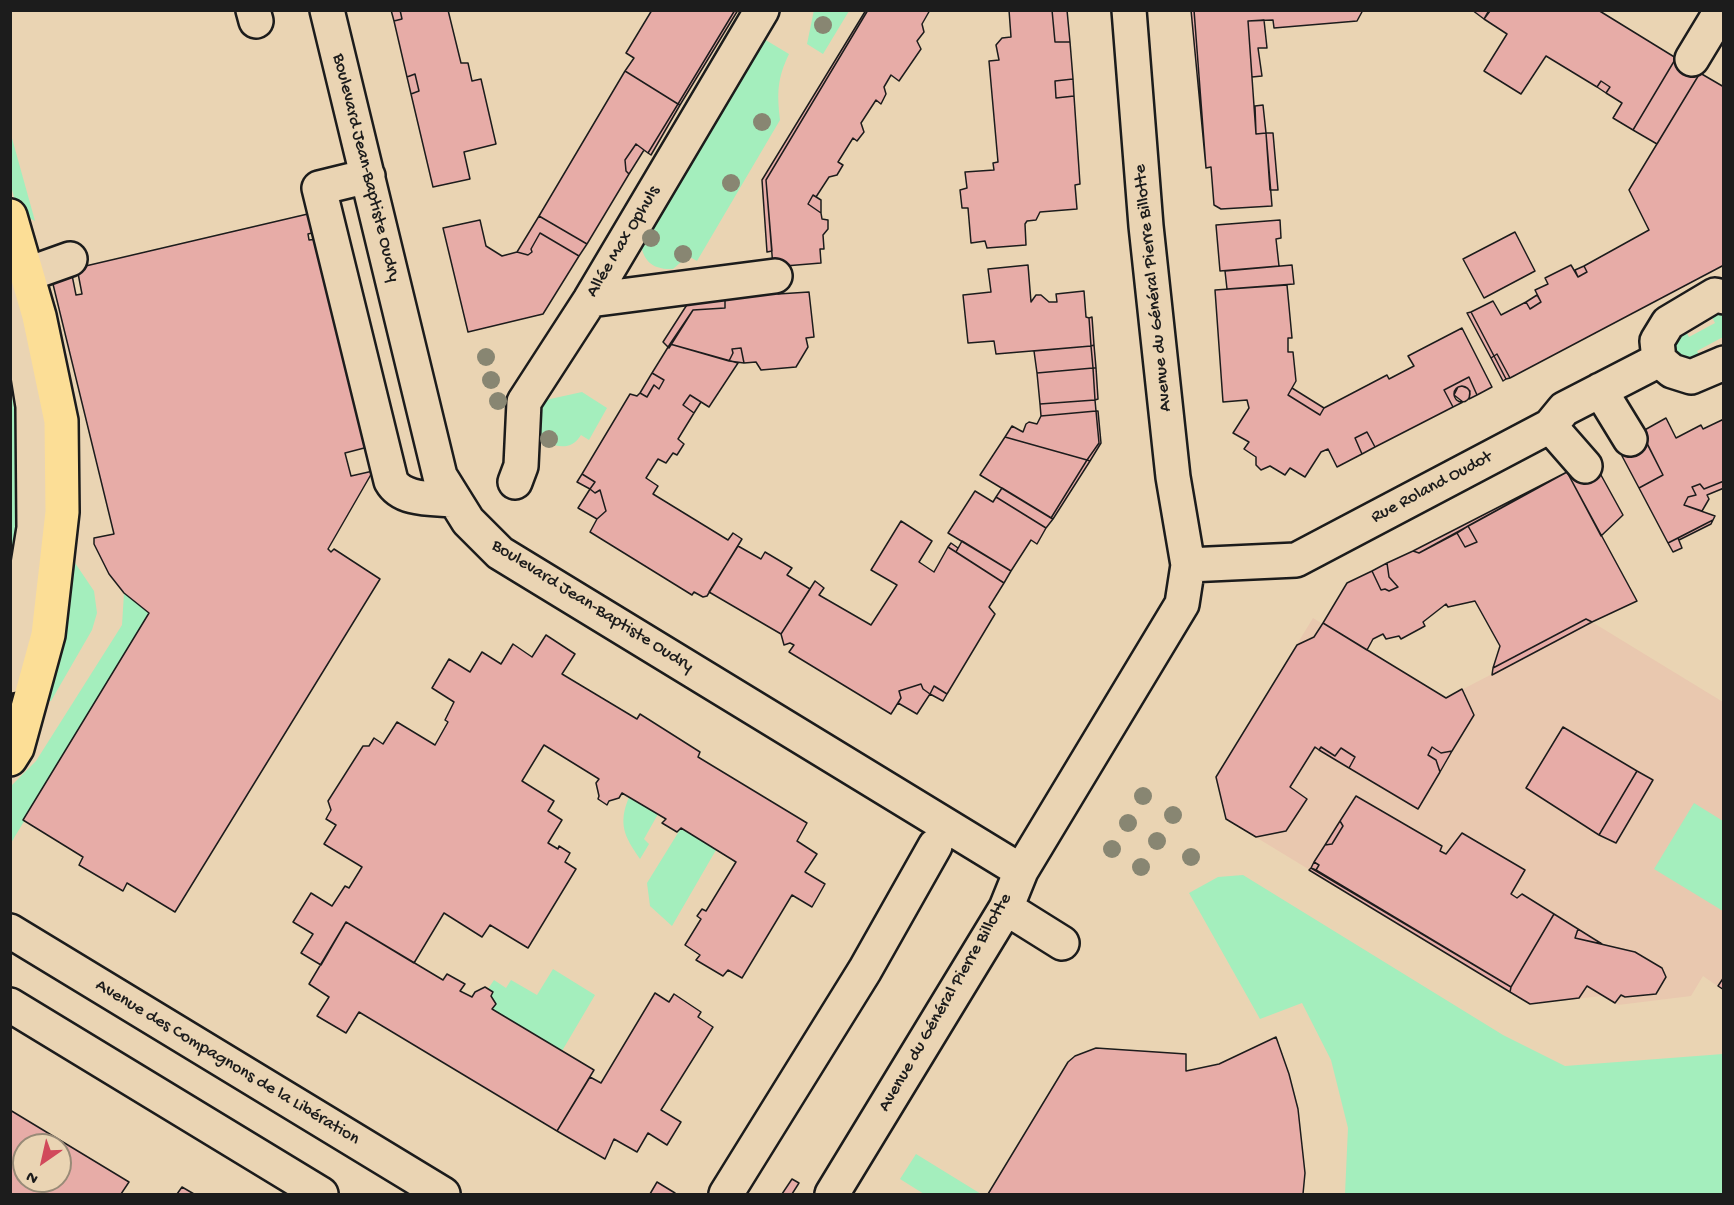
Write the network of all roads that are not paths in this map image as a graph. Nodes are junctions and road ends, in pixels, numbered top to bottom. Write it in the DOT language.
graph roads {
  1 [pos="327,10"];
  2 [pos="762,10"];
  3 [pos="1129,10"];
  4 [pos="1717,15"];
  5 [pos="1692,59"];
  6 [pos="368,176"];
  7 [pos="10,216"];
  8 [pos="70,259"];
  9 [pos="17,276"];
  10 [pos="774,276"];
  11 [pos="1724,297"];
  12 [pos="590,300"];
  13 [pos="1659,360"];
  14 [pos="1724,363"];
  15 [pos="1600,390"];
  16 [pos="1550,426"];
  17 [pos="1630,439"];
  18 [pos="1585,466"];
  19 [pos="515,482"];
  20 [pos="454,500"];
  21 [pos="1188,565"];
  22 [pos="10,675"];
  23 [pos="10,759"];
  24 [pos="935,846"];
  25 [pos="1021,871"];
  26 [pos="1006,908"];
  27 [pos="10,931"];
  28 [pos="1062,943"];
  29 [pos="10,1005"];
  30 [pos="321,1194"];
  31 [pos="443,1194"];
  32 [pos="726,1194"];
  33 [pos="832,1194"];
  1 -- 6 [label="street, Boulevard Jean-Baptiste Oudry"];
  2 -- 12 [label="street, Allée Max Ophuls"];
  3 -- 21 [label="street, Avenue du Général Pierre Billotte"];
  4 -- 5 [label="street"];
  6 -- 20 [label="street, Boulevard Jean-Baptiste Oudry"];
  6 -- 20 [label="street"];
  7 -- 9 [label="highway"];
  8 -- 9 [label="street"];
  9 -- 22 [label="street"];
  9 -- 23 [label="highway"];
  10 -- 12 [label="street"];
  11 -- 13 [label="street"];
  12 -- 19 [label="street, Allée Max Ophuls"];
  13 -- 14 [label="street"];
  13 -- 15 [label="street, Rue Roland Oudot"];
  15 -- 16 [label="street, Rue Roland Oudot"];
  15 -- 17 [label="street"];
  16 -- 18 [label="street"];
  16 -- 21 [label="street, Rue Roland Oudot"];
  20 -- 25 [label="street, Boulevard Jean-Baptiste Oudry"];
  21 -- 25 [label="street, Avenue du Général Pierre Billotte"];
  24 -- 32 [label="street"];
  25 -- 26 [label="street, Avenue du Général Pierre Billotte"];
  26 -- 28 [label="street"];
  26 -- 33 [label="street, Avenue du Général Pierre Billotte"];
  27 -- 31 [label="street, Avenue des Compagnons de la Libération"];
  29 -- 30 [label="street"];
}
